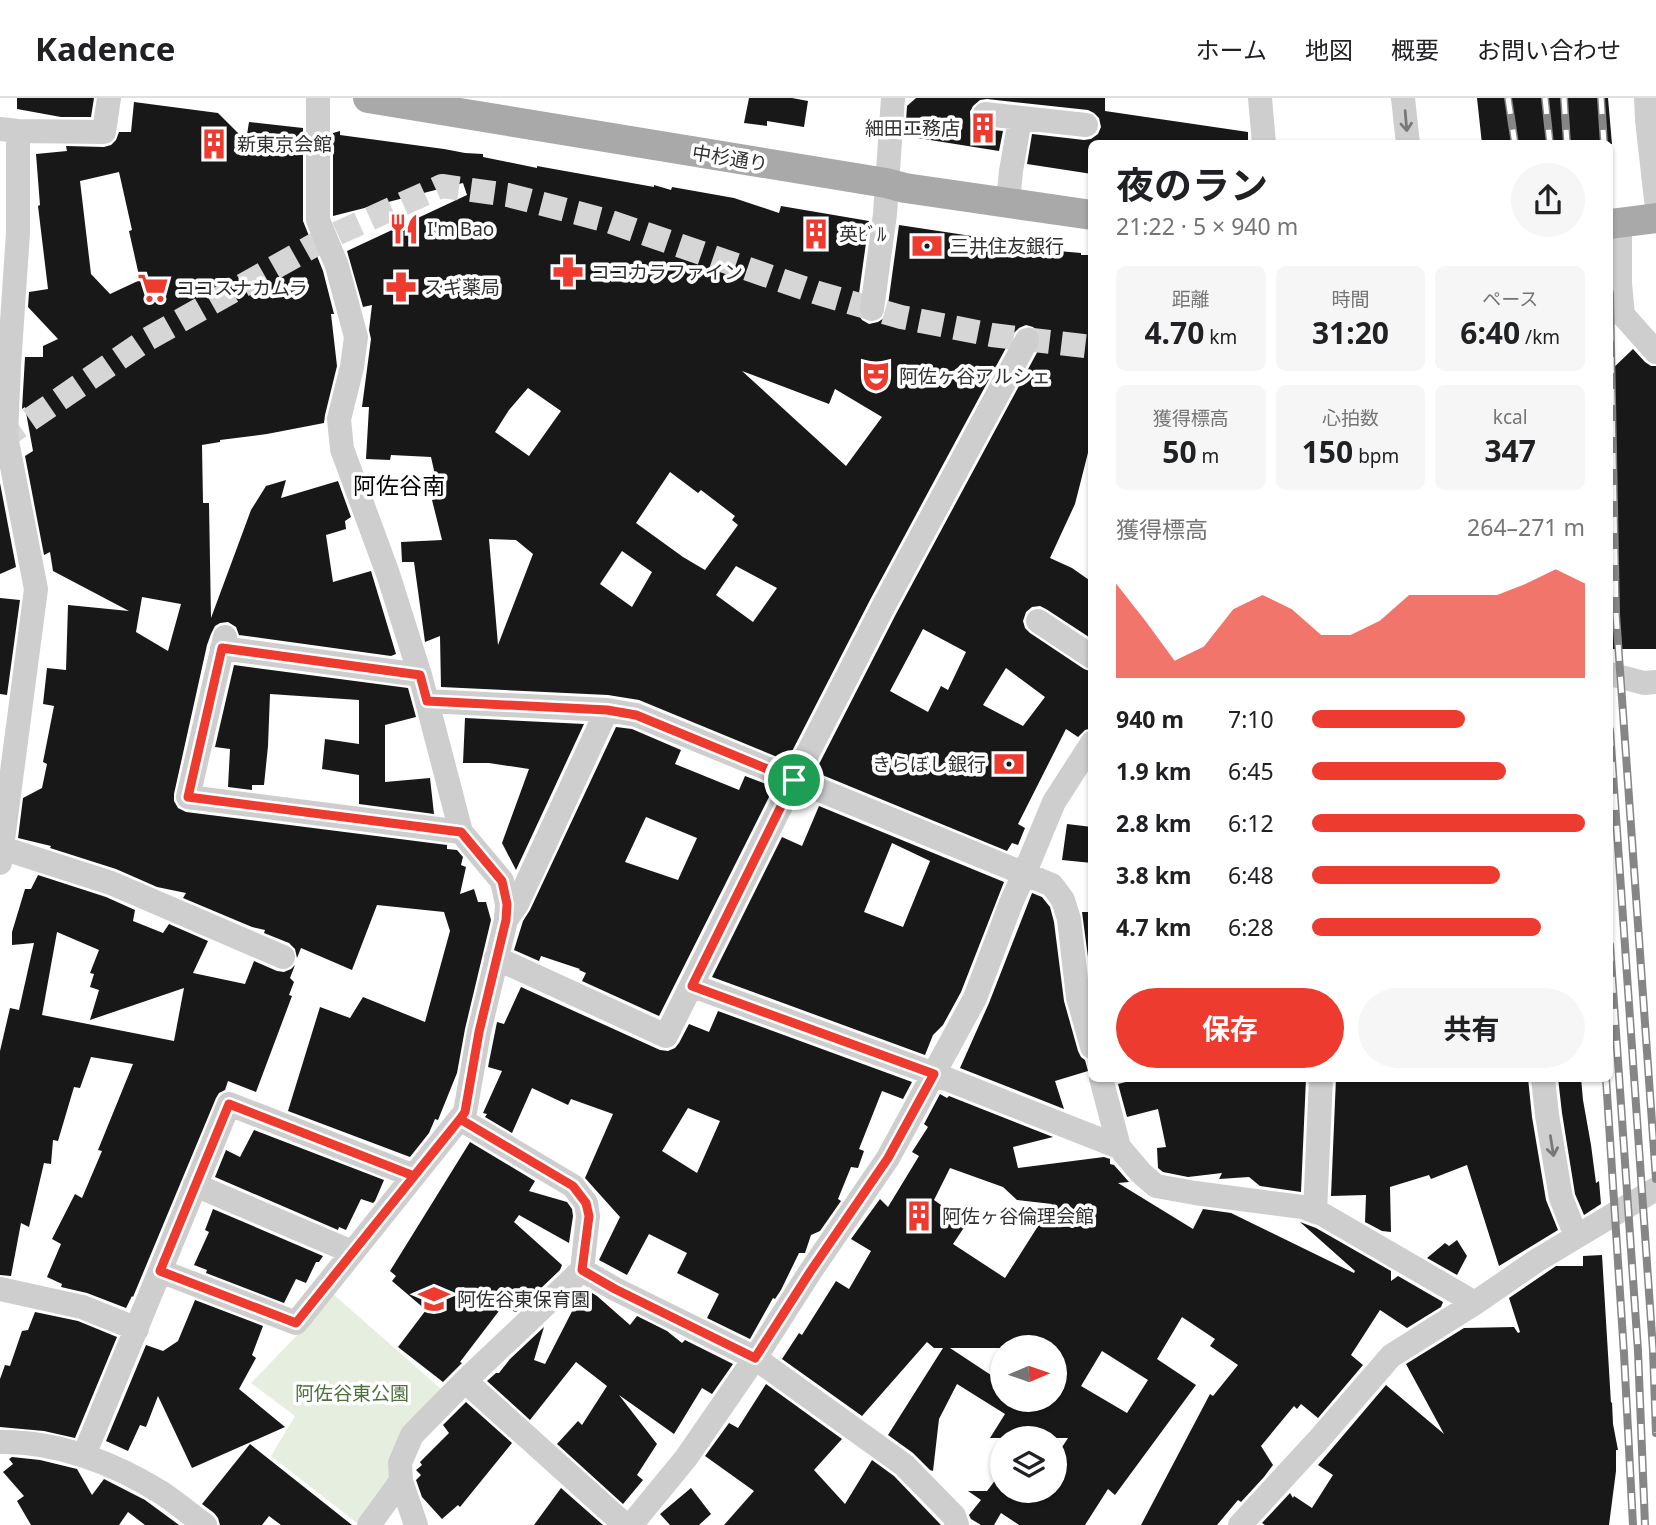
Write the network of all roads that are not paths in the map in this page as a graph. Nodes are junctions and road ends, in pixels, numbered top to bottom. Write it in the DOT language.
graph roads {
  1 [pos="109,98"];
  2 [pos="318,98"];
  3 [pos="368,98"];
  4 [pos="893,98"];
  5 [pos="1260,98"];
  6 [pos="1403,98"];
  7 [pos="1646,98"];
  8 [pos="985,114"];
  9 [pos="1020,119"];
  10 [pos="1086,125"];
  11 [pos="9,130"];
  12 [pos="1264,140"];
  13 [pos="1408,140"];
  14 [pos="886,183"];
  15 [pos="1656,200"];
  16 [pos="1007,202"];
  17 [pos="1088,214"];
  18 [pos="1656,218"];
  19 [pos="1615,224"];
  20 [pos="872,309"];
  21 [pos="1027,340"];
  22 [pos="1656,352"];
  23 [pos="1038,621"];
  24 [pos="1088,654"];
  25 [pos="420,675"];
  26 [pos="1613,675"];
  27 [pos="1656,682"];
  28 [pos="427,701"];
  29 [pos="607,710"];
  30 [pos="1088,749"];
  31 [pos="794,780"];
  32 [pos="461,832"];
  33 [pos="1,855"];
  34 [pos="1025,872"];
  35 [pos="506,920"];
  36 [pos="1081,926"];
  37 [pos="283,957"];
  38 [pos="496,958"];
  39 [pos="692,986"];
  40 [pos="1088,1033"];
  41 [pos="934,1074"];
  42 [pos="1102,1082"];
  43 [pos="1321,1082"];
  44 [pos="1543,1082"];
  45 [pos="460,1119"];
  46 [pos="1119,1147"];
  47 [pos="414,1176"];
  48 [pos="195,1185"];
  49 [pos="1656,1189"];
  50 [pos="1315,1212"];
  51 [pos="1576,1236"];
  52 [pos="352,1252"];
  53 [pos="582,1270"];
  54 [pos="160,1271"];
  55 [pos="0,1289"];
  56 [pos="1475,1303"];
  57 [pos="137,1329"];
  58 [pos="755,1358"];
  59 [pos="465,1381"];
  60 [pos="0,1442"];
  61 [pos="84,1455"];
  62 [pos="401,1481"];
  63 [pos="205,1525"];
  64 [pos="369,1525"];
  65 [pos="416,1525"];
  66 [pos="625,1525"];
  67 [pos="631,1525"];
  68 [pos="957,1525"];
  69 [pos="1240,1525"];
  1 -- 11 [label="street"];
  2 -- 25 [label="street"];
  3 -- 14 [label="main road, 中杉通り"];
  4 -- 14 [label="street"];
  5 -- 12 [label="street"];
  6 -- 13 [label="street, one-way"];
  7 -- 15 [label="street"];
  8 -- 9 [label="street"];
  9 -- 10 [label="street"];
  9 -- 16 [label="street"];
  11 -- 33 [label="street"];
  14 -- 16 [label="main road, 中杉通り"];
  14 -- 20 [label="street"];
  16 -- 17 [label="main road, 中杉通り"];
  18 -- 19 [label="main road"];
  19 -- 22 [label="street"];
  21 -- 31 [label="street"];
  23 -- 24 [label="street"];
  25 -- 28 [label="street"];
  25 -- 32 [label="street"];
  26 -- 27 [label="street"];
  28 -- 29 [label="street"];
  28 -- 32 [label="street"];
  29 -- 31 [label="street"];
  29 -- 35 [label="street"];
  30 -- 34 [label="street"];
  31 -- 34 [label="street"];
  31 -- 39 [label="street"];
  32 -- 35 [label="street"];
  33 -- 37 [label="street"];
  34 -- 36 [label="street"];
  34 -- 41 [label="street"];
  35 -- 38 [label="street"];
  36 -- 40 [label="street"];
  38 -- 39 [label="street"];
  38 -- 45 [label="street"];
  39 -- 41 [label="street"];
  41 -- 46 [label="street"];
  41 -- 58 [label="street"];
  42 -- 46 [label="street"];
  43 -- 50 [label="street"];
  44 -- 51 [label="street, one-way"];
  45 -- 47 [label="street"];
  45 -- 53 [label="street"];
  46 -- 50 [label="street"];
  47 -- 48 [label="street"];
  47 -- 52 [label="street"];
  48 -- 52 [label="street"];
  48 -- 54 [label="street"];
  49 -- 51 [label="street"];
  50 -- 56 [label="street"];
  51 -- 56 [label="street"];
  52 -- 54 [label="street"];
  53 -- 58 [label="street"];
  53 -- 59 [label="street"];
  54 -- 57 [label="street"];
  55 -- 57 [label="street"];
  56 -- 69 [label="street"];
  57 -- 61 [label="street"];
  58 -- 67 [label="street"];
  58 -- 68 [label="street"];
  59 -- 62 [label="street"];
  59 -- 66 [label="street"];
  60 -- 61 [label="street"];
  61 -- 63 [label="street"];
  62 -- 64 [label="street"];
  62 -- 65 [label="street"];
}
